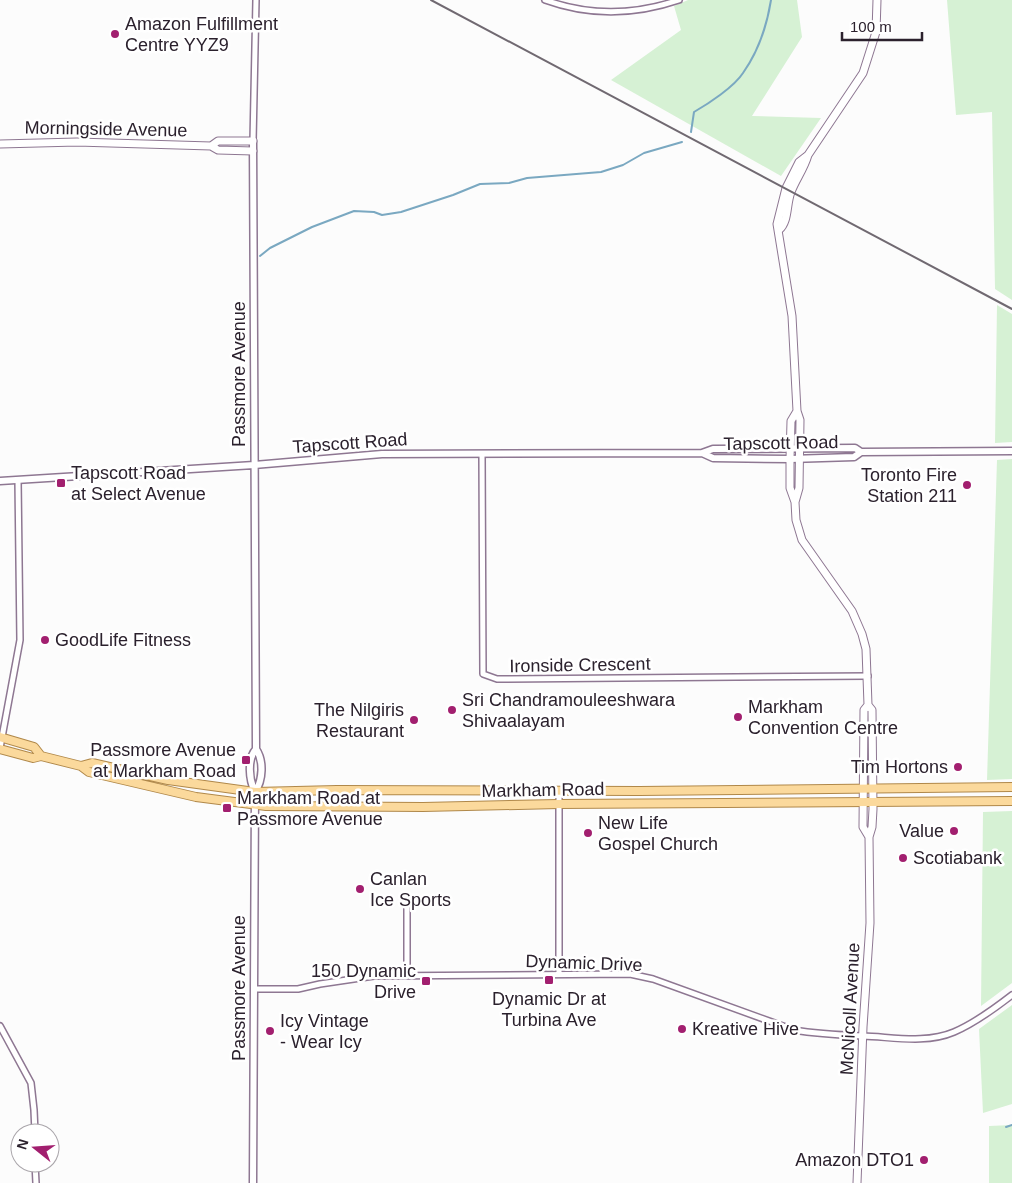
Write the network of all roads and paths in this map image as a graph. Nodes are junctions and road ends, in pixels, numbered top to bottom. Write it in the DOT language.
graph roads {
  1 [pos="256,0"];
  2 [pos="545,0"];
  3 [pos="678,0"];
  4 [pos="877,0"];
  5 [pos="253,141"];
  6 [pos="0,144"];
  7 [pos="211,146"];
  8 [pos="253,151"];
  9 [pos="796,411"];
  10 [pos="790,449"];
  11 [pos="799,449"];
  12 [pos="1012,451"];
  13 [pos="860,452"];
  14 [pos="702,453"];
  15 [pos="482,454"];
  16 [pos="790,459"];
  17 [pos="798,459"];
  18 [pos="254,465"];
  19 [pos="18,480"];
  20 [pos="0,481"];
  21 [pos="795,502"];
  22 [pos="868,676"];
  23 [pos="868,705"];
  24 [pos="1,737"];
  25 [pos="0,748"];
  26 [pos="41,756"];
  27 [pos="81,766"];
  28 [pos="1012,787"];
  29 [pos="862,789"];
  30 [pos="872,789"];
  31 [pos="558,791"];
  32 [pos="255,792"];
  33 [pos="1012,801"];
  34 [pos="863,803"];
  35 [pos="872,803"];
  36 [pos="559,804"];
  37 [pos="254,805"];
  38 [pos="869,837"];
  39 [pos="407,900"];
  40 [pos="559,974"];
  41 [pos="407,975"];
  42 [pos="255,989"];
  43 [pos="1012,995"];
  44 [pos="0,1026"];
  45 [pos="862,1036"];
  46 [pos="35,1123"];
  47 [pos="254,1183"];
  48 [pos="857,1183"];
  1 -- 5 [label="street, Passmore Avenue"];
  2 -- 3 [label="street"];
  4 -- 9 [label="main road, McNicoll Avenue"];
  5 -- 7 [label="main road, Morningside Avenue"];
  5 -- 8 [label="street, Passmore Avenue"];
  6 -- 7 [label="main road, Morningside Avenue"];
  7 -- 8 [label="main road, Morningside Avenue"];
  8 -- 18 [label="street, Passmore Avenue"];
  9 -- 10 [label="main road, McNicoll Avenue"];
  9 -- 11 [label="main road, McNicoll Avenue"];
  10 -- 11 [label="street, Tapscott Road"];
  10 -- 14 [label="street, Tapscott Road"];
  10 -- 16 [label="main road, McNicoll Avenue"];
  11 -- 13 [label="street, Tapscott Road"];
  11 -- 17 [label="main road, McNicoll Avenue"];
  12 -- 13 [label="street, Tapscott Road"];
  13 -- 17 [label="street, Tapscott Road"];
  14 -- 15 [label="street, Tapscott Road"];
  14 -- 16 [label="street, Tapscott Road"];
  15 -- 18 [label="street, Tapscott Road"];
  15 -- 22 [label="street, Ironside Crescent"];
  16 -- 17 [label="street, Tapscott Road"];
  16 -- 21 [label="main road, McNicoll Avenue"];
  17 -- 21 [label="main road, McNicoll Avenue"];
  18 -- 19 [label="street, Tapscott Road"];
  18 -- 32 [label="street, Passmore Avenue"];
  19 -- 20 [label="street, Tapscott Road"];
  19 -- 24 [label="street"];
  21 -- 22 [label="main road, McNicoll Avenue"];
  22 -- 23 [label="main road, McNicoll Avenue"];
  23 -- 29 [label="main road, McNicoll Avenue"];
  23 -- 30 [label="main road, McNicoll Avenue"];
  24 -- 25 [label="street"];
  24 -- 26 [label="main road, Markham Road"];
  25 -- 26 [label="main road, Markham Road"];
  26 -- 27 [label="main road, Markham Road"];
  27 -- 32 [label="main road, Markham Road"];
  27 -- 37 [label="main road, Markham Road"];
  28 -- 30 [label="main road, Markham Road"];
  29 -- 30 [label="main road, Markham Road"];
  29 -- 31 [label="main road, Markham Road"];
  29 -- 34 [label="main road, McNicoll Avenue"];
  30 -- 35 [label="main road, McNicoll Avenue"];
  31 -- 32 [label="main road, Markham Road"];
  31 -- 36 [label="street"];
  32 -- 37 [label="street, Passmore Avenue"];
  33 -- 35 [label="main road, Markham Road"];
  34 -- 35 [label="main road, Markham Road"];
  34 -- 36 [label="main road, Markham Road"];
  34 -- 38 [label="main road, McNicoll Avenue"];
  35 -- 38 [label="main road, McNicoll Avenue"];
  36 -- 37 [label="main road, Markham Road"];
  36 -- 40 [label="street"];
  37 -- 42 [label="street, Passmore Avenue"];
  38 -- 45 [label="main road, McNicoll Avenue"];
  39 -- 41 [label="street"];
  40 -- 41 [label="street, Dynamic Drive"];
  40 -- 45 [label="street, Dynamic Drive"];
  41 -- 42 [label="street, Dynamic Drive"];
  42 -- 47 [label="street, Passmore Avenue"];
  43 -- 45 [label="street, Dynamic Drive"];
  44 -- 46 [label="street"];
  45 -- 48 [label="main road, McNicoll Avenue"];
}
